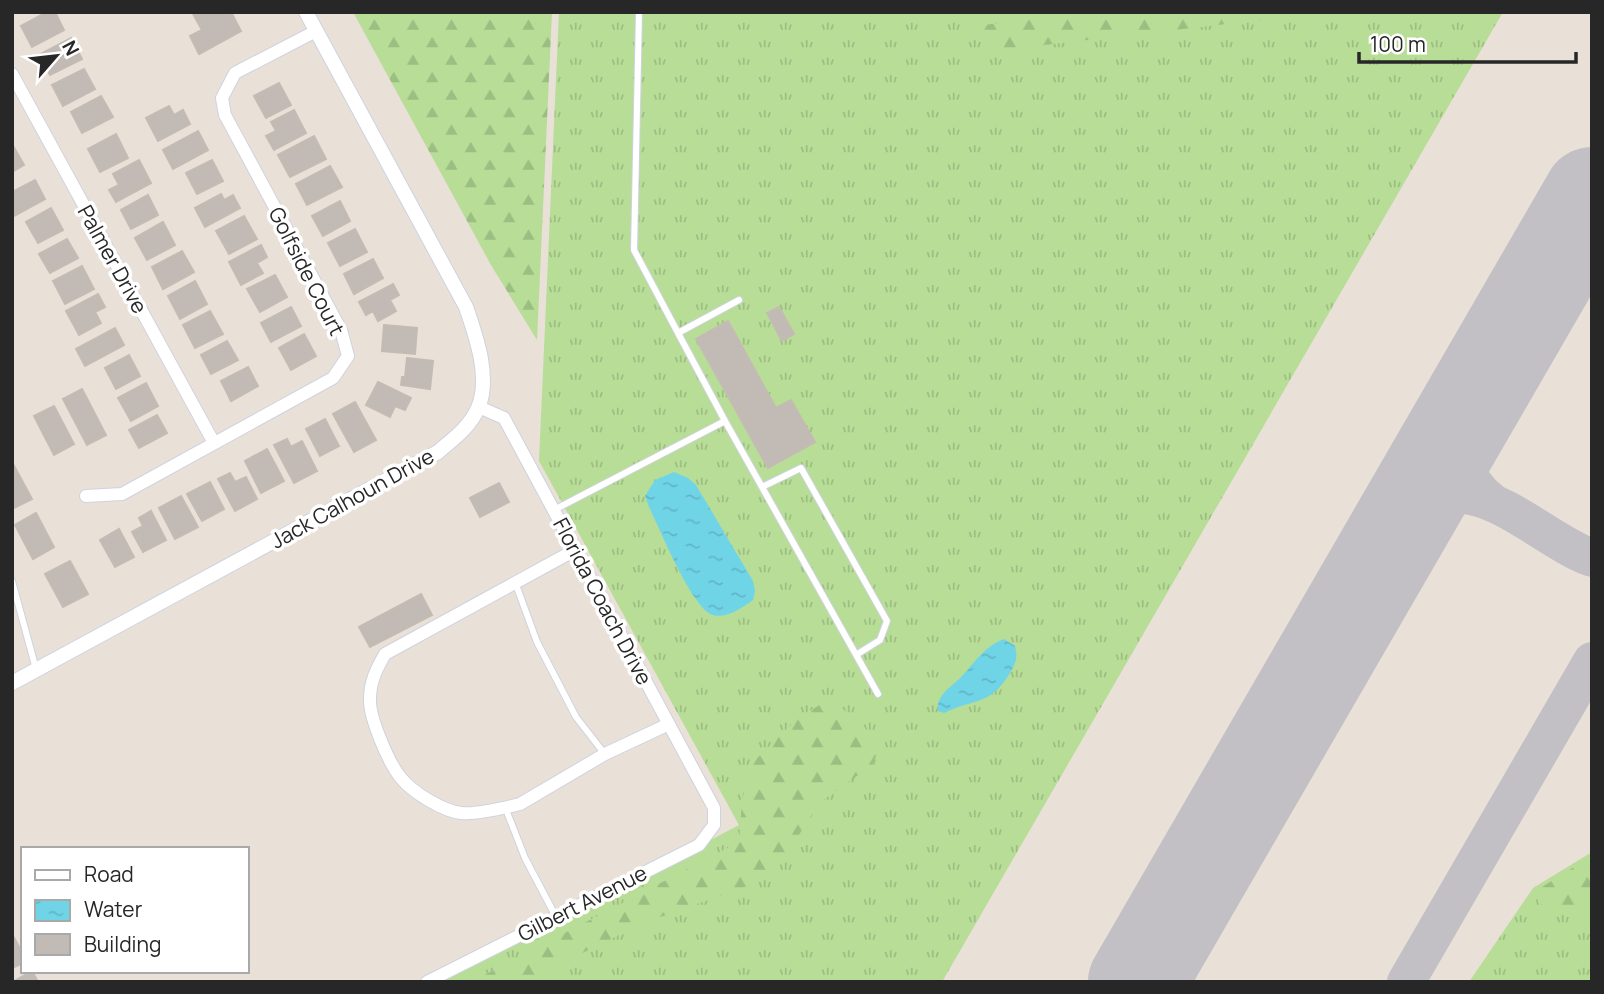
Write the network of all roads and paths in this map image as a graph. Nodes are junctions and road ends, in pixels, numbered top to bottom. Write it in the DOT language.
graph roads {
  1 [pos="306,12"];
  2 [pos="639,12"];
  3 [pos="316,31"];
  4 [pos="12,74"];
  5 [pos="739,300"];
  6 [pos="678,333"];
  7 [pos="479,407"];
  8 [pos="725,421"];
  9 [pos="215,443"];
  10 [pos="762,488"];
  11 [pos="86,496"];
  12 [pos="554,510"];
  13 [pos="575,550"];
  14 [pos="12,582"];
  15 [pos="515,583"];
  16 [pos="856,655"];
  17 [pos="36,670"];
  18 [pos="12,683"];
  19 [pos="878,694"];
  20 [pos="669,724"];
  21 [pos="605,754"];
  22 [pos="505,807"];
  23 [pos="714,808"];
  24 [pos="556,916"];
  25 [pos="427,982"];
  1 -- 3 [label="street"];
  2 -- 6 [label="lane"];
  3 -- 7 [label="street"];
  3 -- 9 [label="street, Golfside Court"];
  4 -- 9 [label="street, Palmer Drive"];
  5 -- 6 [label="lane"];
  6 -- 8 [label="lane"];
  7 -- 12 [label="street, Florida Coach Drive"];
  7 -- 17 [label="street, Jack Calhoun Drive"];
  8 -- 10 [label="lane"];
  8 -- 12 [label="lane"];
  9 -- 11 [label="street, Golfside Court"];
  10 -- 16 [label="lane"];
  10 -- 16 [label="lane"];
  12 -- 13 [label="street, Florida Coach Drive"];
  13 -- 15 [label="street"];
  13 -- 20 [label="street, Florida Coach Drive"];
  14 -- 17 [label="lane"];
  15 -- 21 [label="lane"];
  15 -- 22 [label="street"];
  16 -- 19 [label="lane"];
  17 -- 18 [label="street, Jack Calhoun Drive"];
  20 -- 21 [label="street"];
  20 -- 23 [label="street, Florida Coach Drive"];
  21 -- 22 [label="street"];
  22 -- 24 [label="lane"];
  23 -- 24 [label="street, Gilbert Avenue"];
  24 -- 25 [label="street, Gilbert Avenue"];
}
